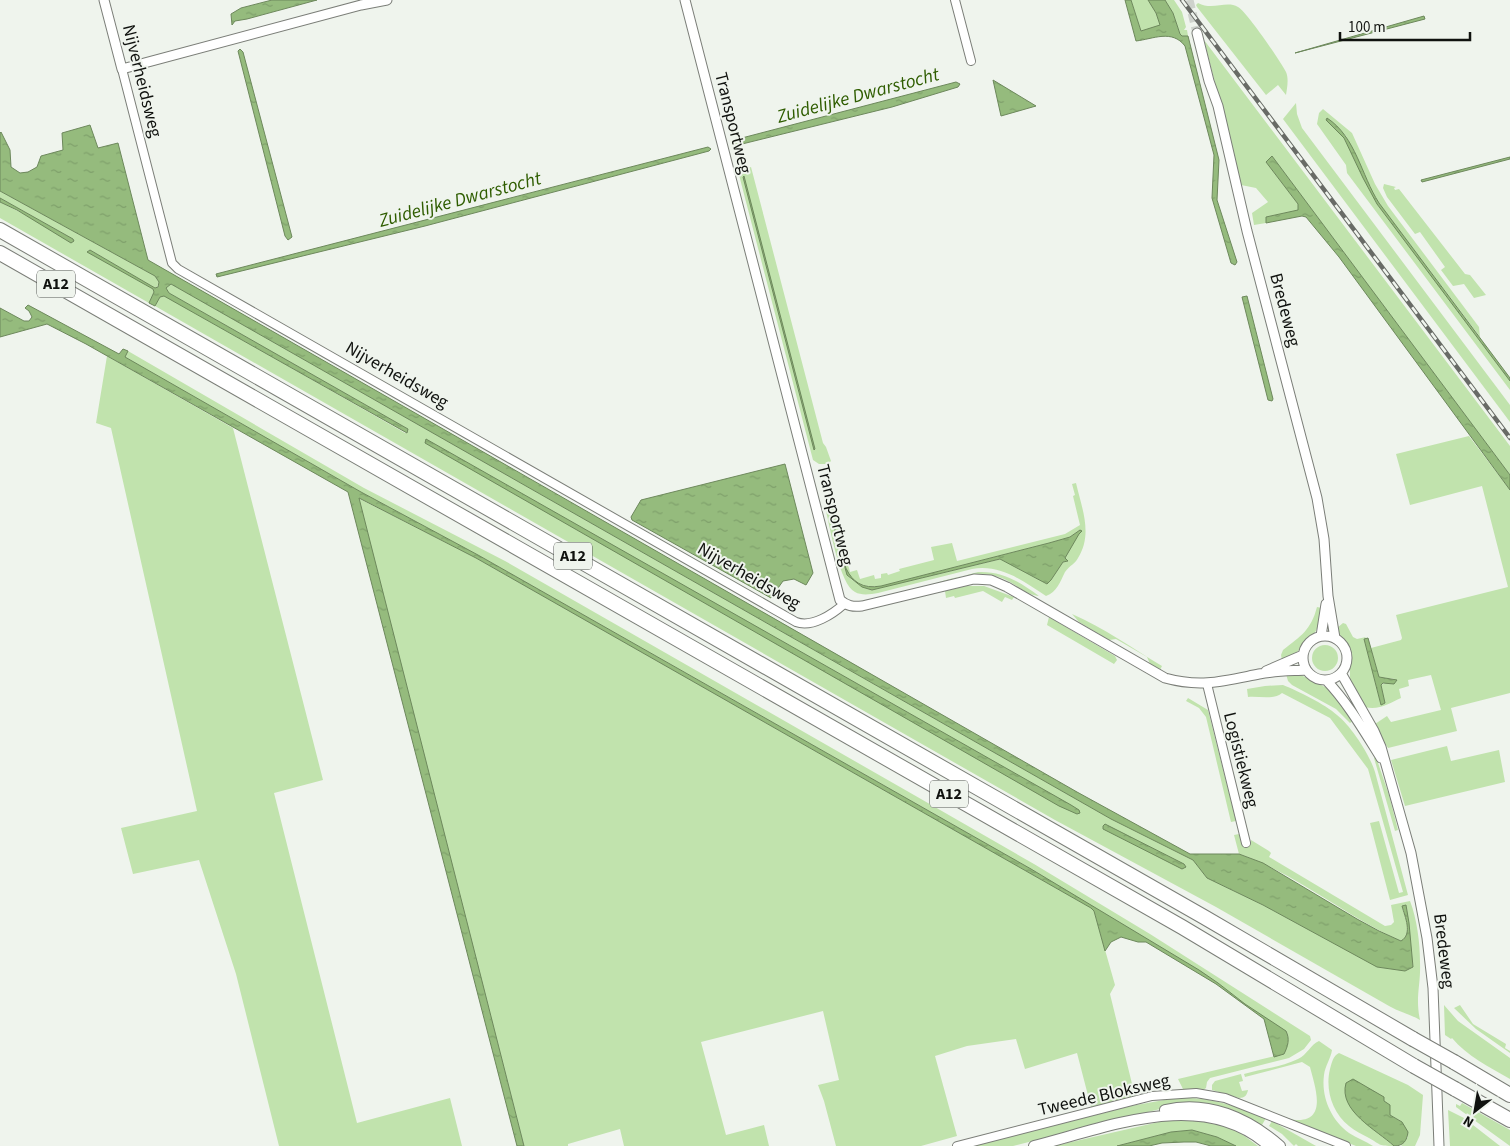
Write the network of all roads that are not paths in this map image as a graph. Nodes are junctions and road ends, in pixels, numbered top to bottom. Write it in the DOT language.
graph roads {
  1 [pos="104,0"];
  2 [pos="386,0"];
  3 [pos="685,0"];
  4 [pos="955,0"];
  5 [pos="361,3"];
  6 [pos="1197,33"];
  7 [pos="971,61"];
  8 [pos="122,69"];
  9 [pos="0,230"];
  10 [pos="0,253"];
  11 [pos="0,263"];
  12 [pos="111,316"];
  13 [pos="1328,596"];
  14 [pos="844,604"];
  15 [pos="1321,636"];
  16 [pos="1335,638"];
  17 [pos="1303,656"];
  18 [pos="1306,670"];
  19 [pos="1341,673"];
  20 [pos="1260,674"];
  21 [pos="1326,680"];
  22 [pos="1207,684"];
  23 [pos="1386,765"];
  24 [pos="1246,843"];
  25 [pos="1510,1095"];
  26 [pos="1146,1117"];
  27 [pos="1510,1120"];
  28 [pos="1343,1145"];
  29 [pos="957,1146"];
  30 [pos="1034,1146"];
  31 [pos="1269,1146"];
  32 [pos="1280,1146"];
  33 [pos="1439,1146"];
  1 -- 8 [label="street, Nijverheidsweg"];
  2 -- 5 [label="street"];
  3 -- 14 [label="street, Transportweg"];
  4 -- 7 [label="street"];
  5 -- 8 [label="street"];
  6 -- 13 [label="street, Bredeweg"];
  8 -- 14 [label="street, Nijverheidsweg"];
  9 -- 25 [label="highway, A12, bridge"];
  10 -- 12 [label="highway, A12"];
  11 -- 12 [label="highway, A12"];
  12 -- 27 [label="highway, A12, bridge"];
  13 -- 15 [label="street, Bredeweg"];
  13 -- 16 [label="street, Bredeweg"];
  14 -- 22 [label="street"];
  15 -- 16 [label="street"];
  15 -- 17 [label="street"];
  16 -- 19 [label="street"];
  17 -- 18 [label="street"];
  17 -- 20 [label="street"];
  18 -- 20 [label="street"];
  18 -- 21 [label="street"];
  19 -- 21 [label="street"];
  19 -- 23 [label="street, Bredeweg"];
  20 -- 22 [label="street"];
  21 -- 23 [label="street, Bredeweg"];
  22 -- 24 [label="street, Logistiekweg"];
  23 -- 33 [label="street, Bredeweg"];
  26 -- 30 [label="main road"];
  26 -- 31 [label="main road"];
  26 -- 32 [label="main road"];
  28 -- 29 [label="street, Tweede Bloksweg"];
}
